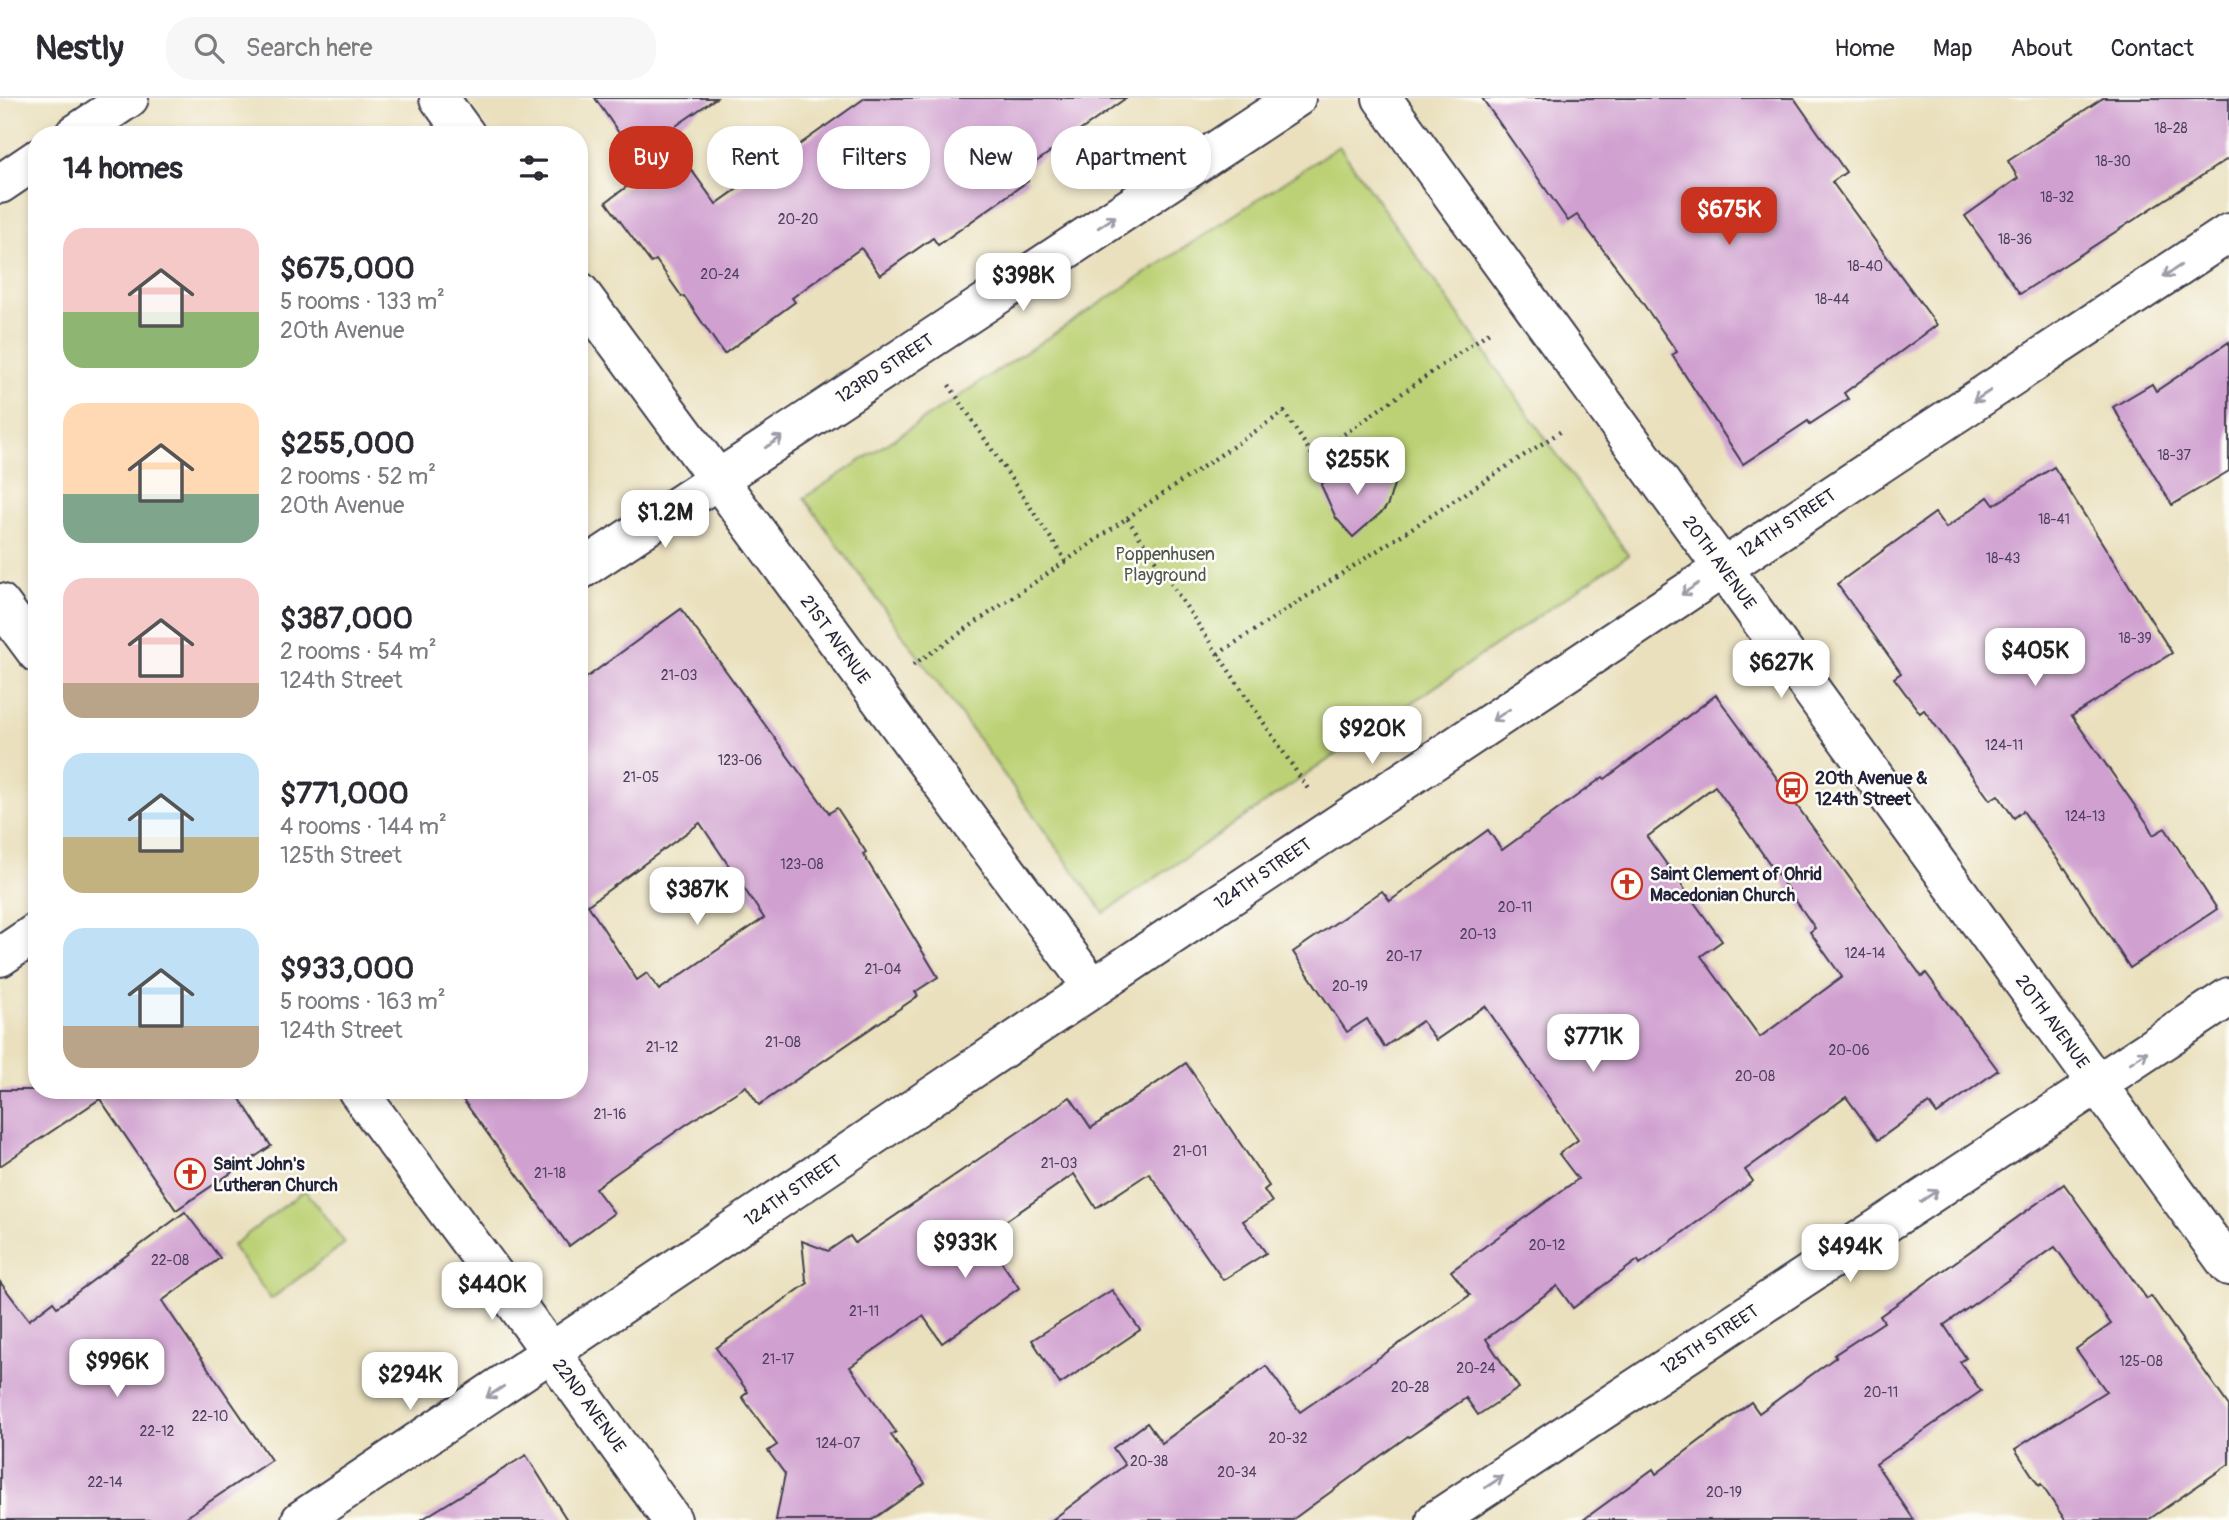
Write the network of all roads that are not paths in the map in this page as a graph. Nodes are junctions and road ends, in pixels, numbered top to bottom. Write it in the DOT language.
graph roads {
  1 [pos="129,98"];
  2 [pos="439,98"];
  3 [pos="1296,98"];
  4 [pos="1382,98"];
  5 [pos="87,126"];
  6 [pos="459,126"];
  7 [pos="28,165"];
  8 [pos="0,184"];
  9 [pos="2229,233"];
  10 [pos="588,303"];
  11 [pos="717,479"];
  12 [pos="588,565"];
  13 [pos="1722,568"];
  14 [pos="0,603"];
  15 [pos="28,641"];
  16 [pos="28,938"];
  17 [pos="0,957"];
  18 [pos="1093,988"];
  19 [pos="2229,997"];
  20 [pos="2098,1085"];
  21 [pos="364,1099"];
  22 [pos="2229,1266"];
  23 [pos="552,1354"];
  24 [pos="301,1520"];
  25 [pos="672,1520"];
  26 [pos="1437,1520"];
  1 -- 5 [label="street"];
  2 -- 6 [label="street"];
  11 -- 3 [label="street, 123RD STREET, one-way"];
  4 -- 13 [label="street, 20TH AVENUE"];
  7 -- 8 [label="street"];
  9 -- 13 [label="street, 124TH STREET, one-way"];
  10 -- 11 [label="street, 21ST AVENUE"];
  11 -- 12 [label="street, 123RD STREET"];
  11 -- 18 [label="street, 21ST AVENUE"];
  13 -- 18 [label="street, 124TH STREET, one-way"];
  13 -- 20 [label="street, 20TH AVENUE"];
  14 -- 15 [label="street"];
  16 -- 17 [label="street"];
  18 -- 23 [label="street, 124TH STREET"];
  20 -- 19 [label="street, 125TH STREET, one-way"];
  20 -- 22 [label="street, 20TH AVENUE"];
  26 -- 20 [label="street, 125TH STREET, one-way"];
  21 -- 23 [label="street, 22ND AVENUE"];
  23 -- 24 [label="street, 124TH STREET, one-way"];
  23 -- 25 [label="street, 22ND AVENUE"];
}
